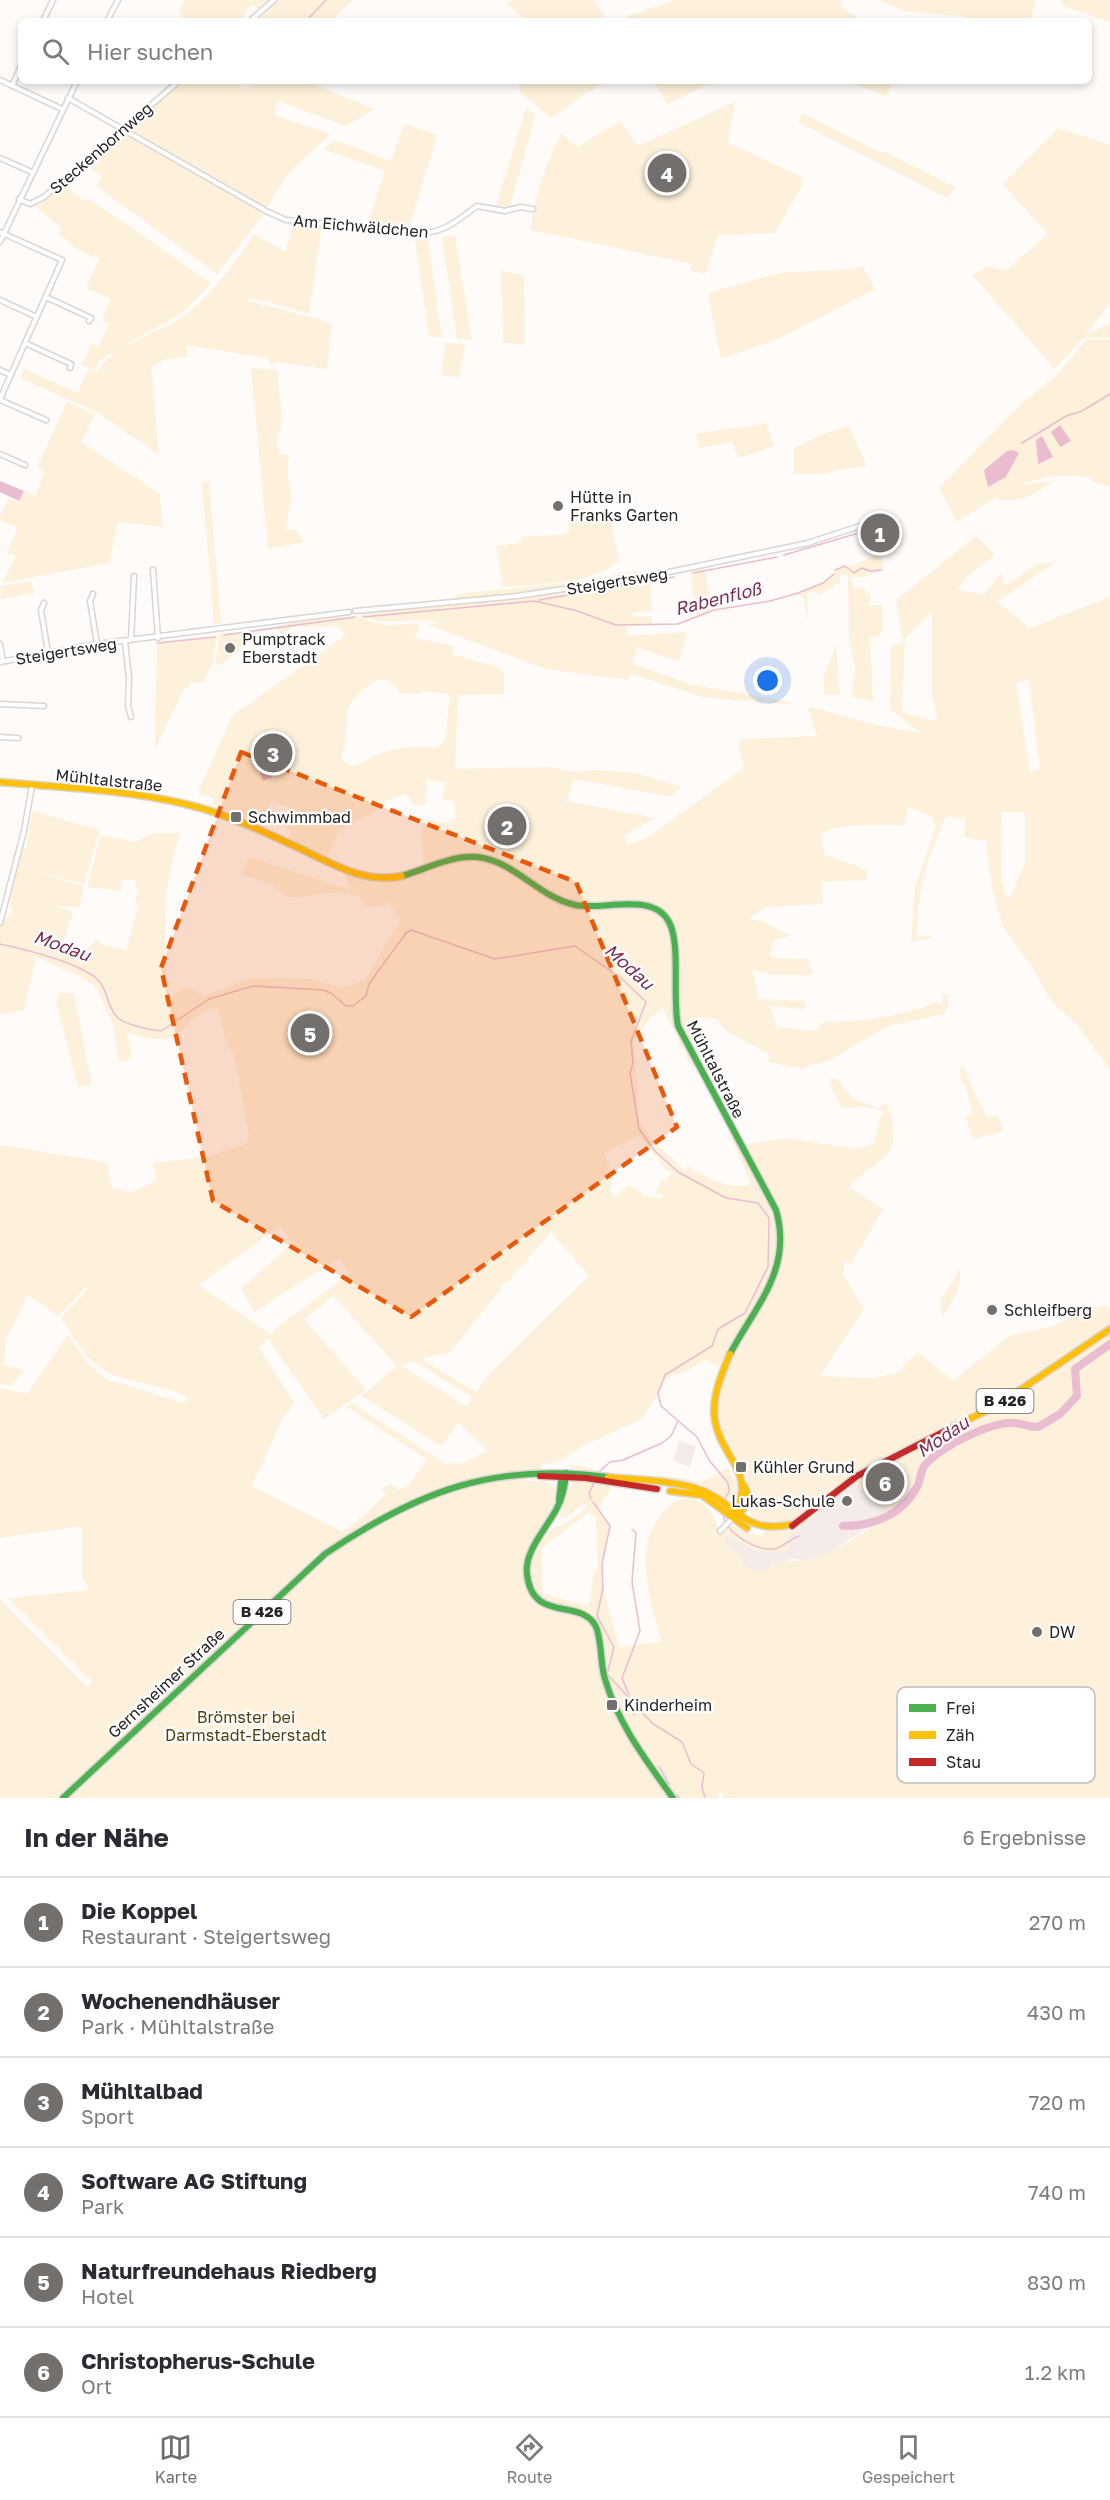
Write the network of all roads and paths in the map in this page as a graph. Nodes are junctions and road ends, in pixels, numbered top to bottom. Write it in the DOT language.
graph roads {
  1 [pos="53,0"];
  2 [pos="118,0"];
  3 [pos="274,0"];
  4 [pos="44,18"];
  5 [pos="109,18"];
  6 [pos="253,18"];
  7 [pos="18,73"];
  8 [pos="0,80"];
  9 [pos="75,84"];
  10 [pos="176,84"];
  11 [pos="12,86"];
  12 [pos="68,98"];
  13 [pos="62,110"];
  14 [pos="123,129"];
  15 [pos="0,158"];
  16 [pos="32,172"];
  17 [pos="20,199"];
  18 [pos="533,209"];
  19 [pos="2,233"];
  20 [pos="0,242"];
  21 [pos="46,297"];
  22 [pos="0,300"];
  23 [pos="37,317"];
  24 [pos="89,321"];
  25 [pos="25,343"];
  26 [pos="70,368"];
  27 [pos="0,370"];
  28 [pos="11,375"];
  29 [pos="0,400"];
  30 [pos="46,420"];
  31 [pos="0,454"];
  32 [pos="24,465"];
  33 [pos="872,522"];
  34 [pos="153,570"];
  35 [pos="134,576"];
  36 [pos="93,594"];
  37 [pos="44,603"];
  38 [pos="355,611"];
  39 [pos="349,612"];
  40 [pos="158,638"];
  41 [pos="131,640"];
  42 [pos="125,641"];
  43 [pos="0,644"];
  44 [pos="97,645"];
  45 [pos="48,653"];
  46 [pos="1,661"];
  47 [pos="0,704"];
  48 [pos="44,706"];
  49 [pos="131,717"];
  50 [pos="0,737"];
  51 [pos="18,738"];
  52 [pos="0,782"];
  53 [pos="32,786"];
  54 [pos="0,923"];
  55 [pos="1110,1329"];
  56 [pos="564,1474"];
  57 [pos="508,1476"];
  58 [pos="540,1476"];
  59 [pos="614,1479"];
  60 [pos="559,1489"];
  61 [pos="558,1506"];
  62 [pos="729,1513"];
  63 [pos="720,1531"];
  64 [pos="63,1798"];
  65 [pos="673,1798"];
  1 -- 4 [label="street"];
  2 -- 5 [label="street"];
  3 -- 6 [label="street"];
  7 -- 11 [label="street"];
  8 -- 11 [label="street"];
  9 -- 12 [label="street"];
  10 -- 14 [label="street, Steckenbornweg"];
  11 -- 13 [label="street"];
  12 -- 13 [label="street"];
  12 -- 14 [label="street, Am Eichwäldchen"];
  13 -- 16 [label="street"];
  14 -- 17 [label="street, Steckenbornweg"];
  14 -- 18 [label="street, Am Eichwäldchen"];
  15 -- 16 [label="street"];
  16 -- 17 [label="street"];
  17 -- 19 [label="street"];
  19 -- 20 [label="street"];
  19 -- 21 [label="street"];
  21 -- 23 [label="street"];
  21 -- 24 [label="street"];
  22 -- 23 [label="street"];
  23 -- 25 [label="street"];
  25 -- 26 [label="street"];
  25 -- 28 [label="street"];
  27 -- 28 [label="street"];
  28 -- 29 [label="street"];
  29 -- 30 [label="street"];
  31 -- 32 [label="street"];
  33 -- 38 [label="street, Steigertsweg"];
  34 -- 40 [label="street"];
  35 -- 41 [label="street, Steigertsweg"];
  36 -- 44 [label="street"];
  37 -- 45 [label="street"];
  39 -- 40 [label="street, Steigertsweg"];
  40 -- 41 [label="street, Steigertsweg"];
  41 -- 42 [label="street, Steigertsweg"];
  42 -- 44 [label="street, Steigertsweg"];
  42 -- 49 [label="street"];
  43 -- 46 [label="street"];
  44 -- 45 [label="street, Steigertsweg"];
  45 -- 46 [label="street, Steigertsweg"];
  47 -- 48 [label="street"];
  50 -- 51 [label="street"];
  52 -- 53 [label="main road, Mühltalstraße"];
  53 -- 54 [label="street"];
  53 -- 62 [label="main road, Mühltalstraße"];
  55 -- 62 [label="main road, B 426"];
  56 -- 57 [label="main road, Gernsheimer Straße / B 426"];
  56 -- 58 [label="main road, Gernsheimer Straße / B 426"];
  56 -- 59 [label="main road, Gernsheimer Straße / B 426"];
  56 -- 60 [label="main road"];
  56 -- 61 [label="main road"];
  57 -- 58 [label="main road, Gernsheimer Straße / B 426"];
  57 -- 64 [label="main road, Gernsheimer Straße / B 426"];
  58 -- 60 [label="main road"];
  59 -- 62 [label="main road, B 426"];
  59 -- 62 [label="main road, B 426"];
  60 -- 61 [label="main road"];
  61 -- 65 [label="main road"];
  62 -- 63 [label="street"];
}
